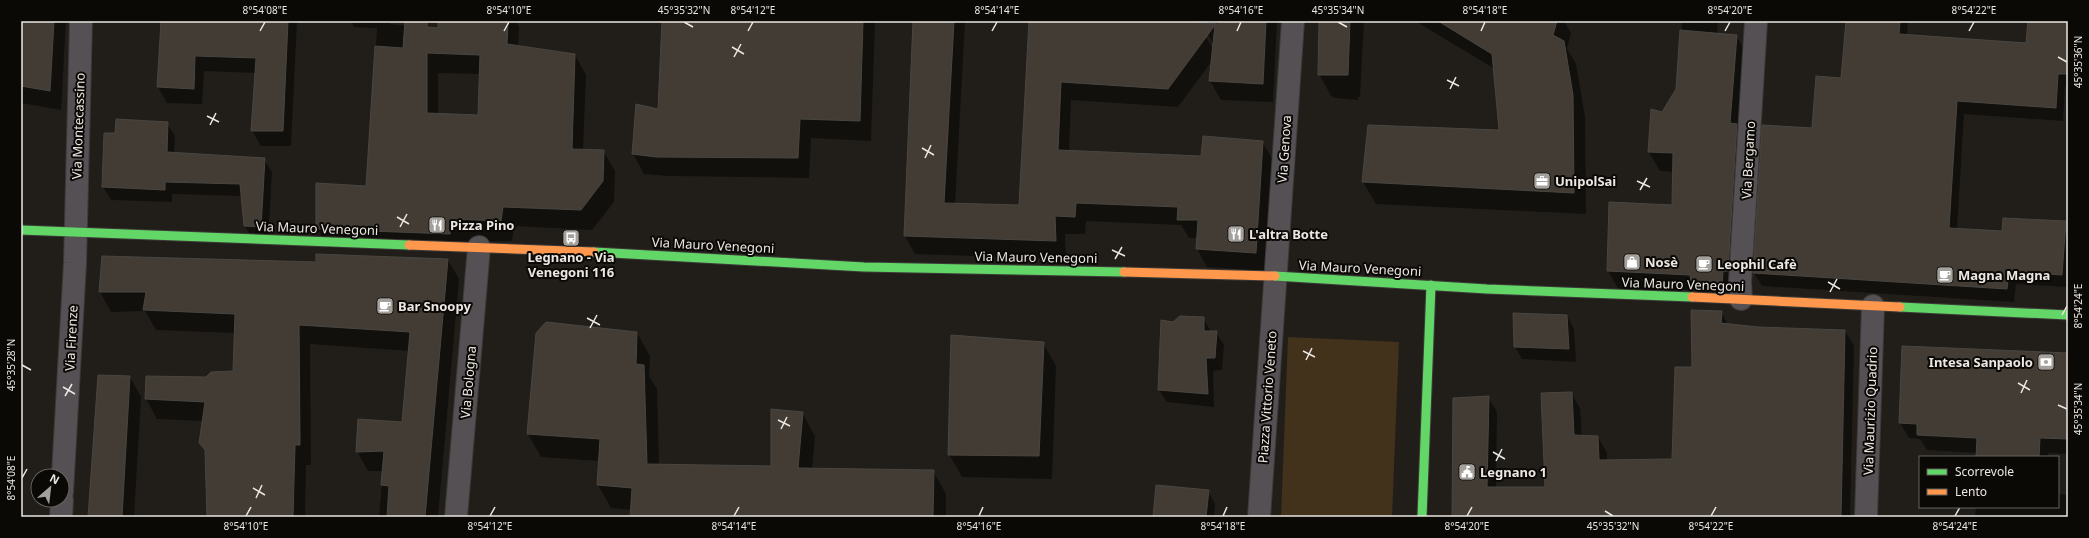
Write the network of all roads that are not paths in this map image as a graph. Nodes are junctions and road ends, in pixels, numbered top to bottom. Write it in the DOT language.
graph roads {
  1 [pos="81,21"];
  2 [pos="1293,21"];
  3 [pos="1756,21"];
  4 [pos="21,230"];
  5 [pos="75,232"];
  6 [pos="479,247"];
  7 [pos="1275,276"];
  8 [pos="1431,285"];
  9 [pos="1741,298"];
  10 [pos="1873,306"];
  11 [pos="2068,315"];
  12 [pos="63,468"];
  13 [pos="456,517"];
  14 [pos="1259,517"];
  15 [pos="1422,517"];
  16 [pos="1866,517"];
  1 -- 5 [label="street, Via Montecassino"];
  2 -- 7 [label="street, Via Genova"];
  3 -- 9 [label="street, Via Bergamo"];
  4 -- 5 [label="street, Via Mauro Venegoni"];
  5 -- 6 [label="street, Via Mauro Venegoni"];
  5 -- 12 [label="street, Via Firenze"];
  6 -- 7 [label="street, Via Mauro Venegoni"];
  6 -- 13 [label="street, Via Bologna"];
  7 -- 8 [label="street, Via Mauro Venegoni"];
  7 -- 14 [label="street, Piazza Vittorio Veneto"];
  8 -- 9 [label="street, Via Mauro Venegoni"];
  8 -- 15 [label="street"];
  9 -- 10 [label="street, Via Mauro Venegoni"];
  10 -- 11 [label="street, Via Mauro Venegoni"];
  10 -- 16 [label="street, Via Maurizio Quadrio"];
}
